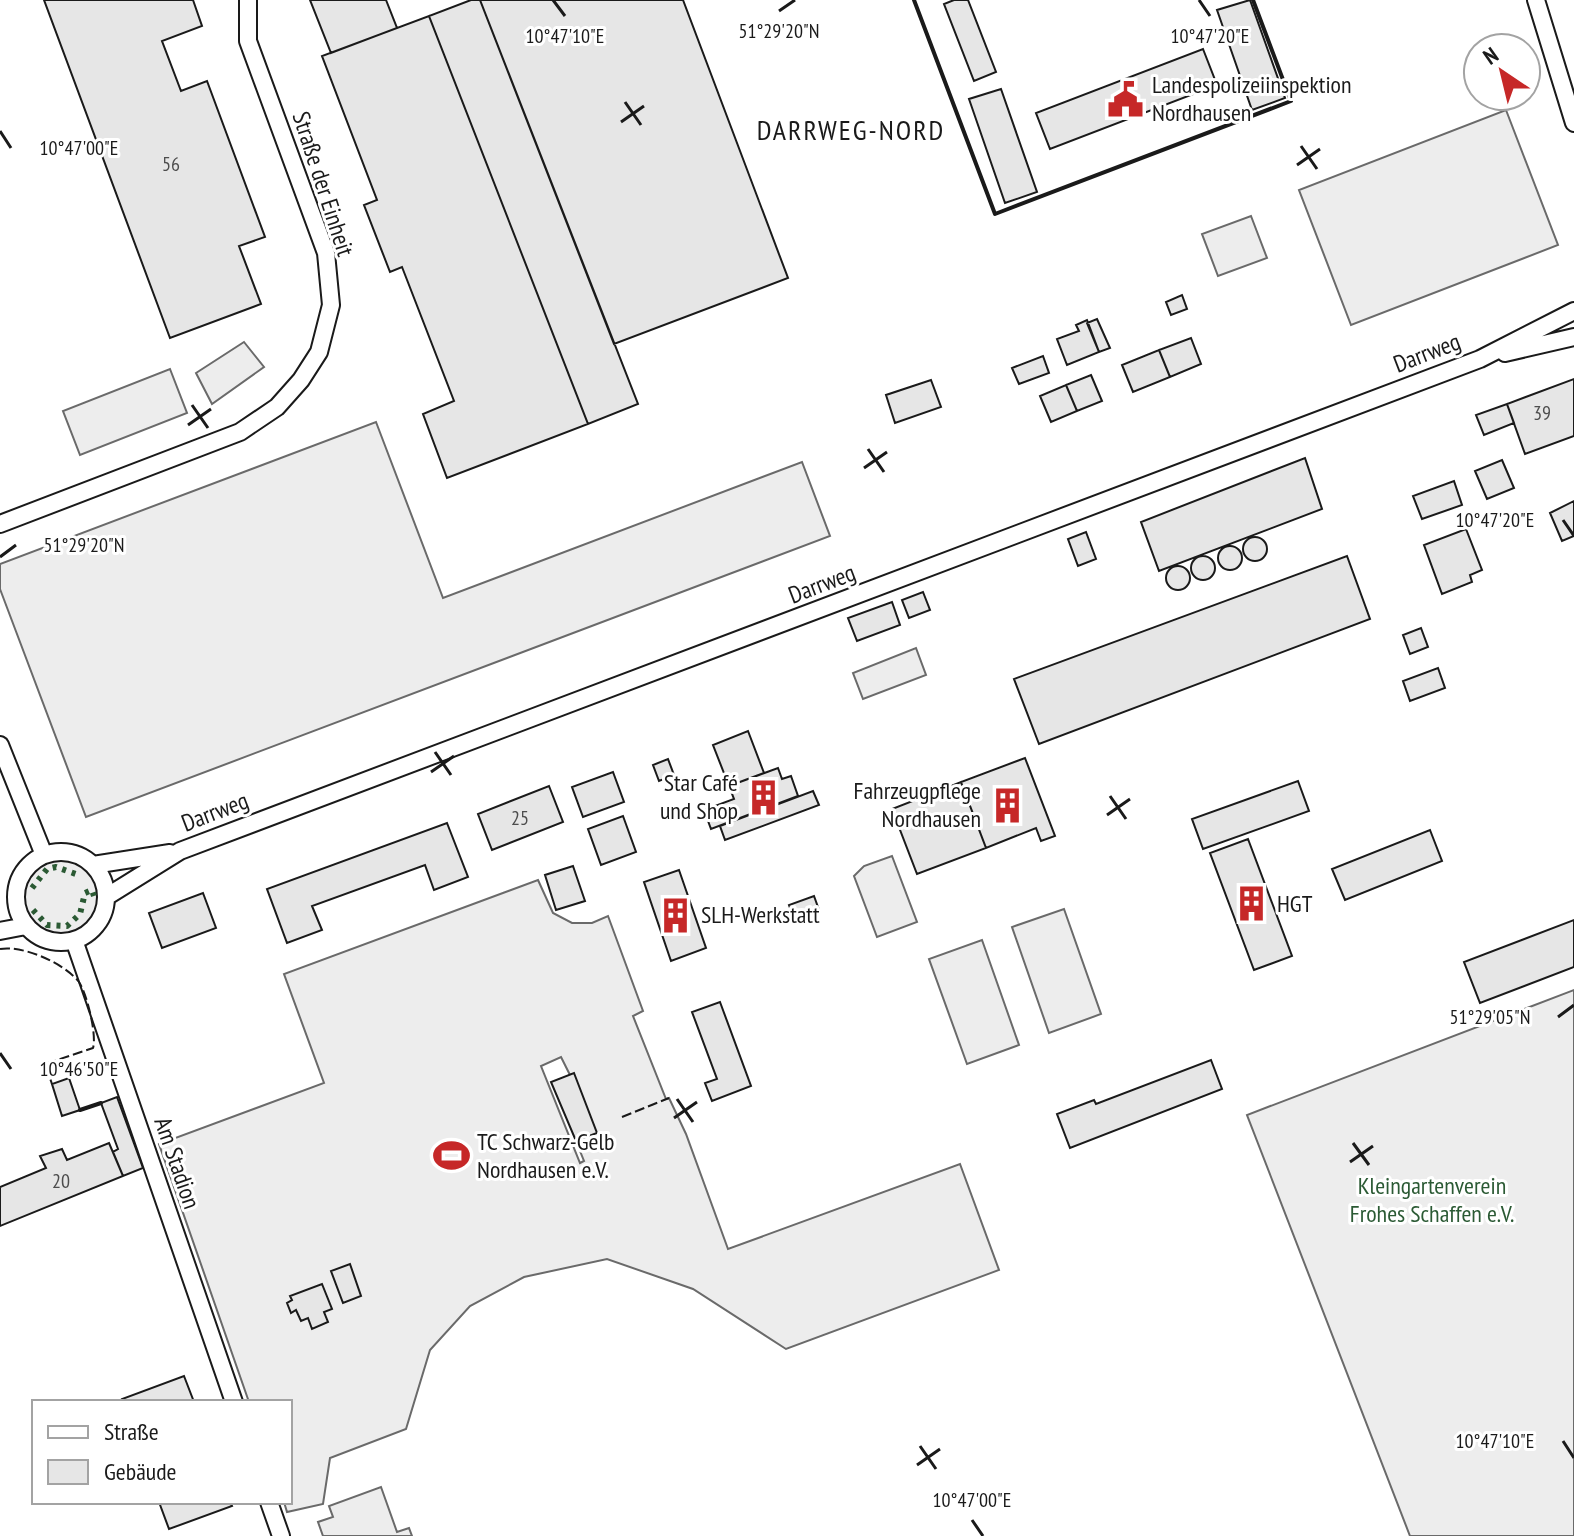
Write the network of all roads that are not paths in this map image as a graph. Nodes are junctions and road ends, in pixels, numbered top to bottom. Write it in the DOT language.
graph roads {
  1 [pos="248,0"];
  2 [pos="1536,0"];
  3 [pos="1574,123"];
  4 [pos="1574,311"];
  5 [pos="1574,337"];
  6 [pos="1480,359"];
  7 [pos="0,524"];
  8 [pos="0,745"];
  9 [pos="180,851"];
  10 [pos="44,855"];
  11 [pos="93,865"];
  12 [pos="106,897"];
  13 [pos="7,900"];
  14 [pos="26,926"];
  15 [pos="0,931"];
  16 [pos="74,940"];
  17 [pos="233,1400"];
  18 [pos="270,1504"];
  19 [pos="281,1536"];
  1 -- 7 [label="street, Straße der Einheit"];
  2 -- 3 [label="street"];
  4 -- 6 [label="street, Darrweg"];
  5 -- 6 [label="street, Darrweg"];
  6 -- 9 [label="street, Darrweg"];
  8 -- 10 [label="street"];
  9 -- 11 [label="street, Darrweg"];
  9 -- 12 [label="street, Darrweg"];
  10 -- 11 [label="street, Darrweg"];
  10 -- 13 [label="street"];
  11 -- 12 [label="street"];
  12 -- 16 [label="street, Darrweg"];
  13 -- 14 [label="street"];
  14 -- 15 [label="street"];
  14 -- 16 [label="street"];
  16 -- 17 [label="street, Am Stadion"];
  18 -- 19 [label="street"];
}
